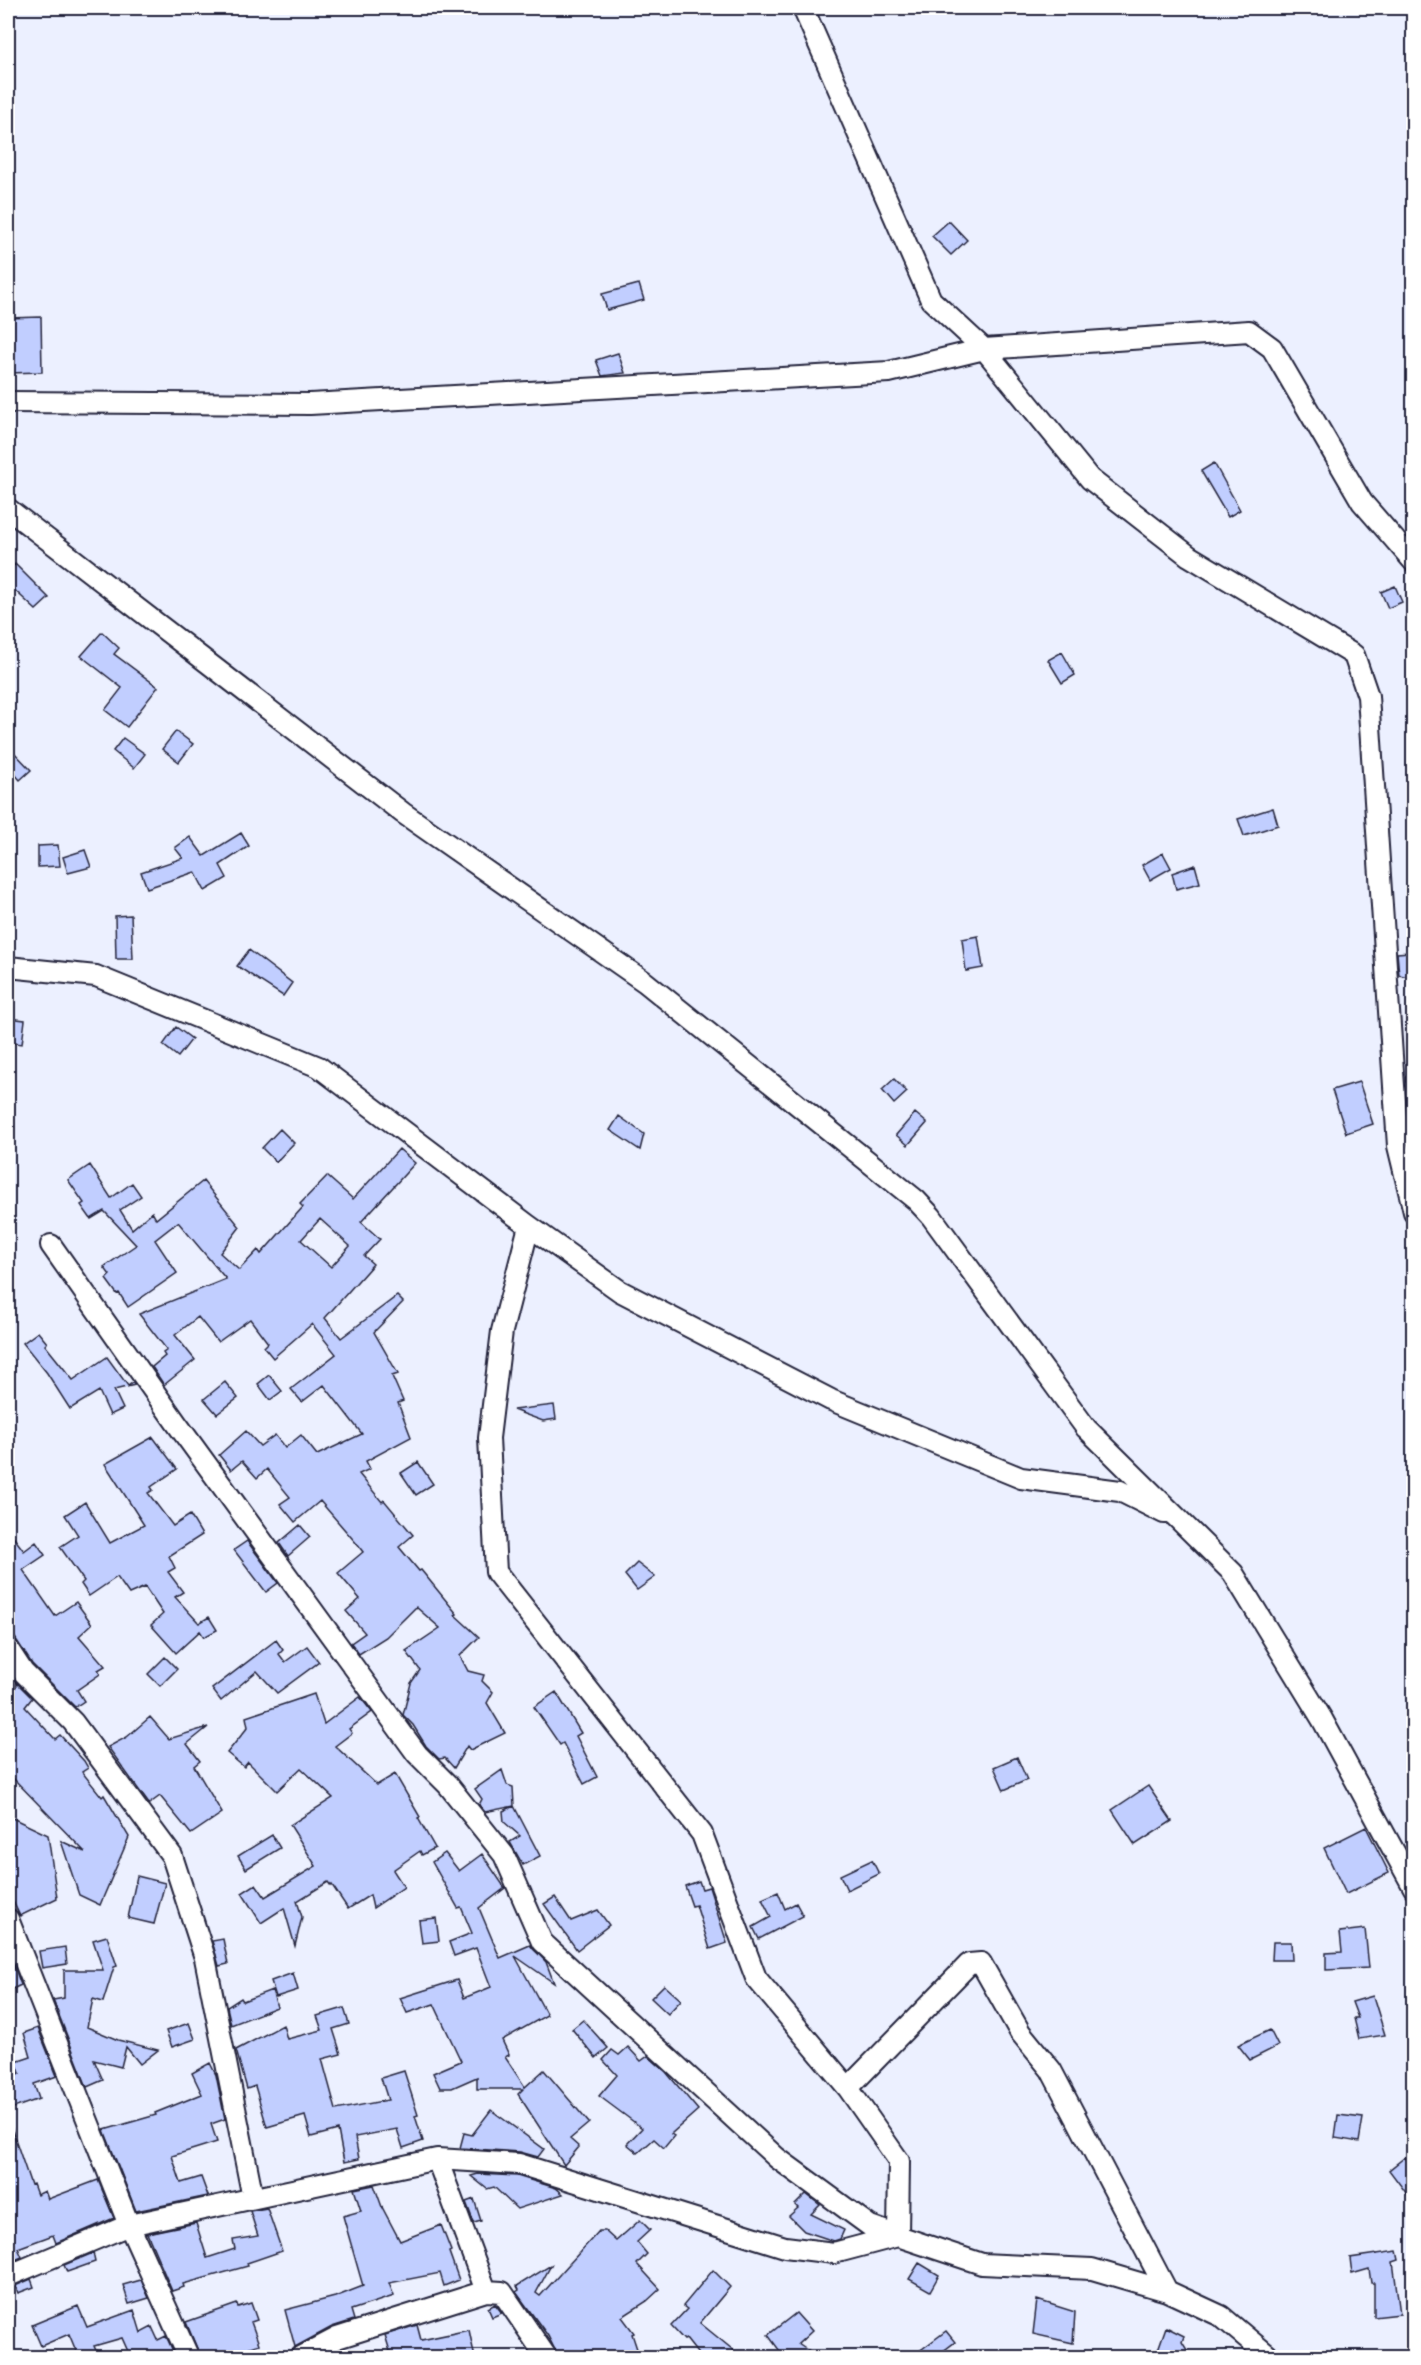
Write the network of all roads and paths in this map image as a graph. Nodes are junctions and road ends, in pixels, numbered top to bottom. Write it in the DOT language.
graph roads {
  1 [pos="803,8"];
  2 [pos="984,349"];
  3 [pos="8,402"];
  4 [pos="8,510"];
  5 [pos="1413,562"];
  6 [pos="8,967"];
  7 [pos="1413,1212"];
  8 [pos="529,1226"];
  9 [pos="51,1245"];
  10 [pos="1180,1521"];
  11 [pos="8,1649"];
  12 [pos="1413,1888"];
  13 [pos="8,1919"];
  14 [pos="848,2088"];
  15 [pos="437,2159"];
  16 [pos="253,2198"];
  17 [pos="129,2225"];
  18 [pos="898,2236"];
  19 [pos="8,2276"];
  20 [pos="486,2291"];
  21 [pos="1167,2291"];
  22 [pos="189,2358"];
  23 [pos="299,2358"];
  24 [pos="547,2358"];
  25 [pos="1270,2358"];
  1 -- 2 [label="street"];
  2 -- 3 [label="street"];
  2 -- 5 [label="street"];
  2 -- 7 [label="street"];
  4 -- 10 [label="street"];
  6 -- 8 [label="street"];
  8 -- 10 [label="street"];
  8 -- 14 [label="street"];
  9 -- 18 [label="street"];
  10 -- 12 [label="street"];
  11 -- 16 [label="street"];
  13 -- 17 [label="street"];
  14 -- 18 [label="street"];
  14 -- 21 [label="street"];
  15 -- 16 [label="street"];
  15 -- 18 [label="street"];
  15 -- 20 [label="street"];
  16 -- 17 [label="street"];
  17 -- 19 [label="street"];
  17 -- 22 [label="street"];
  18 -- 21 [label="street"];
  20 -- 23 [label="street"];
  20 -- 24 [label="street"];
  21 -- 25 [label="street"];
}
